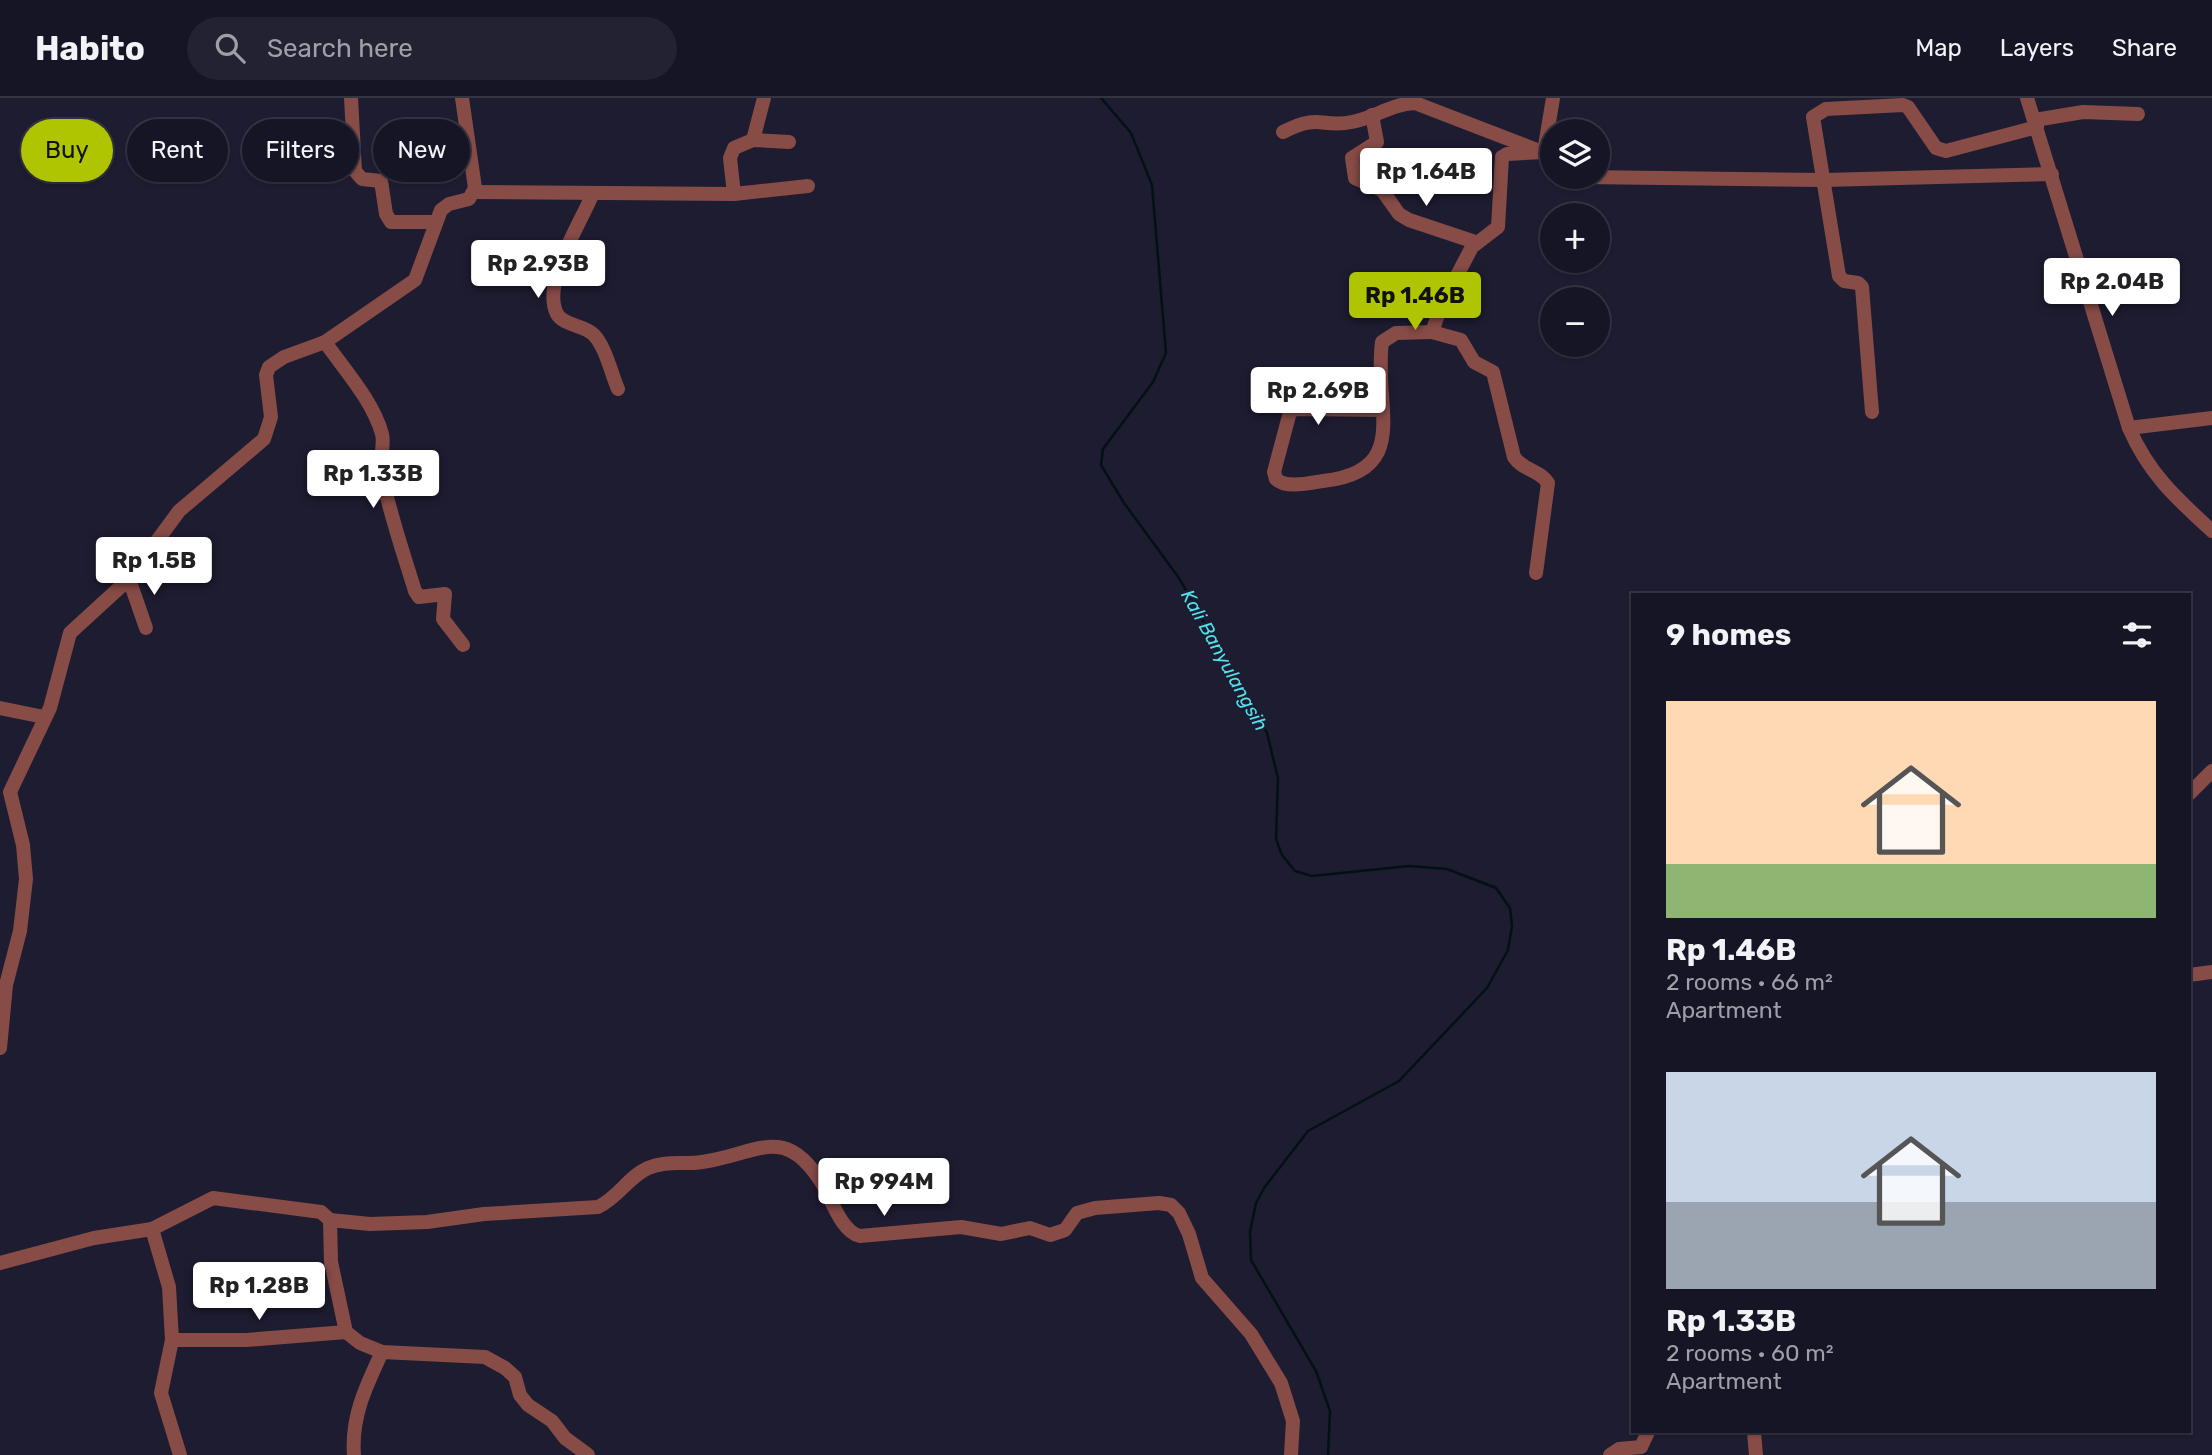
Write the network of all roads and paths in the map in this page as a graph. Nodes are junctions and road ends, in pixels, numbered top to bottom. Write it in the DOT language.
graph roads {
  1 [pos="351,98"];
  2 [pos="462,98"];
  3 [pos="764,98"];
  4 [pos="1553,98"];
  5 [pos="2027,98"];
  6 [pos="2138,114"];
  7 [pos="1372,115"];
  8 [pos="1550,119"];
  9 [pos="2036,123"];
  10 [pos="1283,132"];
  11 [pos="753,140"];
  12 [pos="789,142"];
  13 [pos="1540,152"];
  14 [pos="1540,154"];
  15 [pos="2052,174"];
  16 [pos="1610,177"];
  17 [pos="1824,180"];
  18 [pos="808,186"];
  19 [pos="474,192"];
  20 [pos="593,193"];
  21 [pos="734,194"];
  22 [pos="436,222"];
  23 [pos="1475,242"];
  24 [pos="1432,332"];
  25 [pos="325,342"];
  26 [pos="618,389"];
  27 [pos="1382,410"];
  28 [pos="1872,412"];
  29 [pos="2212,418"];
  30 [pos="2129,428"];
  31 [pos="2212,531"];
  32 [pos="1536,573"];
  33 [pos="129,579"];
  34 [pos="146,628"];
  35 [pos="463,645"];
  36 [pos="0,708"];
  37 [pos="44,717"];
  38 [pos="2212,771"];
  39 [pos="2191,792"];
  40 [pos="5,798"];
  41 [pos="2212,972"];
  42 [pos="2191,975"];
  43 [pos="0,1046"];
  44 [pos="330,1220"];
  45 [pos="152,1228"];
  46 [pos="0,1263"];
  47 [pos="346,1332"];
  48 [pos="172,1340"];
  49 [pos="382,1352"];
  50 [pos="1647,1433"];
  51 [pos="1754,1433"];
  52 [pos="180,1455"];
  53 [pos="354,1455"];
  54 [pos="588,1455"];
  55 [pos="1291,1455"];
  56 [pos="1610,1455"];
  57 [pos="1756,1455"];
  1 -- 22 [label="street"];
  2 -- 19 [label="street"];
  3 -- 11 [label="street"];
  4 -- 8 [label="street"];
  5 -- 9 [label="street"];
  6 -- 9 [label="street"];
  7 -- 10 [label="street"];
  7 -- 13 [label="street"];
  7 -- 23 [label="street"];
  9 -- 15 [label="street"];
  9 -- 17 [label="street"];
  11 -- 12 [label="street"];
  11 -- 21 [label="street"];
  14 -- 23 [label="street"];
  15 -- 17 [label="street"];
  15 -- 30 [label="street"];
  16 -- 17 [label="street"];
  17 -- 28 [label="street"];
  18 -- 21 [label="street"];
  19 -- 20 [label="street"];
  19 -- 22 [label="street"];
  20 -- 21 [label="street"];
  20 -- 26 [label="street"];
  22 -- 25 [label="street"];
  23 -- 24 [label="street"];
  24 -- 27 [label="street"];
  24 -- 32 [label="street"];
  25 -- 33 [label="street"];
  25 -- 35 [label="street"];
  27 -- 27 [label="street"];
  29 -- 30 [label="street"];
  30 -- 31 [label="street"];
  33 -- 34 [label="street"];
  33 -- 37 [label="street"];
  36 -- 37 [label="street"];
  37 -- 40 [label="street"];
  38 -- 39 [label="street"];
  40 -- 43 [label="street"];
  41 -- 42 [label="street"];
  44 -- 45 [label="street"];
  44 -- 47 [label="street"];
  44 -- 55 [label="street"];
  45 -- 46 [label="street"];
  45 -- 48 [label="street"];
  47 -- 48 [label="street"];
  47 -- 49 [label="street"];
  48 -- 52 [label="street"];
  49 -- 53 [label="street"];
  49 -- 54 [label="street"];
  50 -- 56 [label="street"];
  51 -- 57 [label="street"];
}
